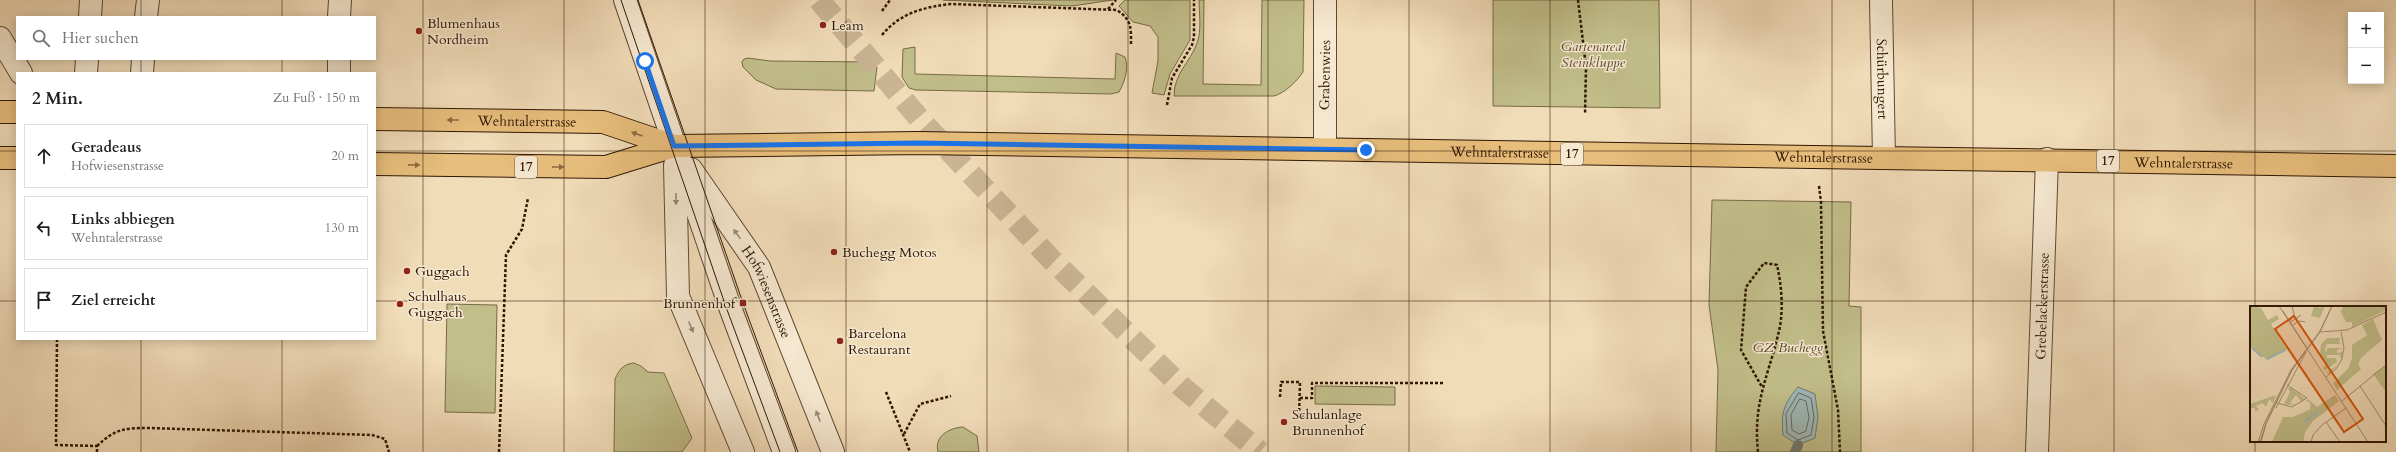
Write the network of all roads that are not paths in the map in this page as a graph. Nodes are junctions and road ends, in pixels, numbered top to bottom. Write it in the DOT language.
graph roads {
  1 [pos="91,0"];
  2 [pos="148,0"];
  3 [pos="340,0"];
  4 [pos="625,0"];
  5 [pos="1325,0"];
  6 [pos="1881,0"];
  7 [pos="90,16"];
  8 [pos="146,16"];
  9 [pos="339,16"];
  10 [pos="0,38"];
  11 [pos="87,60"];
  12 [pos="143,60"];
  13 [pos="339,60"];
  14 [pos="20,72"];
  15 [pos="86,72"];
  16 [pos="142,72"];
  17 [pos="339,72"];
  18 [pos="0,112"];
  19 [pos="16,112"];
  20 [pos="376,119"];
  21 [pos="674,146"];
  22 [pos="1325,149"];
  23 [pos="0,158"];
  24 [pos="16,158"];
  25 [pos="1884,158"];
  26 [pos="2047,159"];
  27 [pos="376,164"];
  28 [pos="2396,166"];
  29 [pos="743,452"];
  30 [pos="784,452"];
  31 [pos="833,452"];
  32 [pos="2037,452"];
  1 -- 7 [label="street"];
  2 -- 8 [label="street"];
  3 -- 9 [label="street"];
  4 -- 21 [label="street, Hofwiesenstrasse"];
  5 -- 22 [label="street, Grabenwies"];
  6 -- 25 [label="street, Schürbungert"];
  10 -- 14 [label="street"];
  11 -- 15 [label="street"];
  12 -- 16 [label="street"];
  13 -- 17 [label="street"];
  18 -- 19 [label="main road"];
  21 -- 20 [label="main road, Wehntalerstrasse, one-way"];
  21 -- 22 [label="main road, Wehntalerstrasse / 17"];
  27 -- 21 [label="main road, Wehntalerstrasse / 17, one-way"];
  21 -- 29 [label="street, Hofwiesenstrasse, one-way"];
  21 -- 30 [label="street, Hofwiesenstrasse"];
  31 -- 21 [label="street, Hofwiesenstrasse, one-way"];
  22 -- 25 [label="main road, Wehntalerstrasse / 17"];
  23 -- 24 [label="main road"];
  25 -- 26 [label="main road, Wehntalerstrasse / 17"];
  26 -- 28 [label="main road, Wehntalerstrasse / 17"];
  26 -- 32 [label="street, Grebelackerstrasse"];
}
